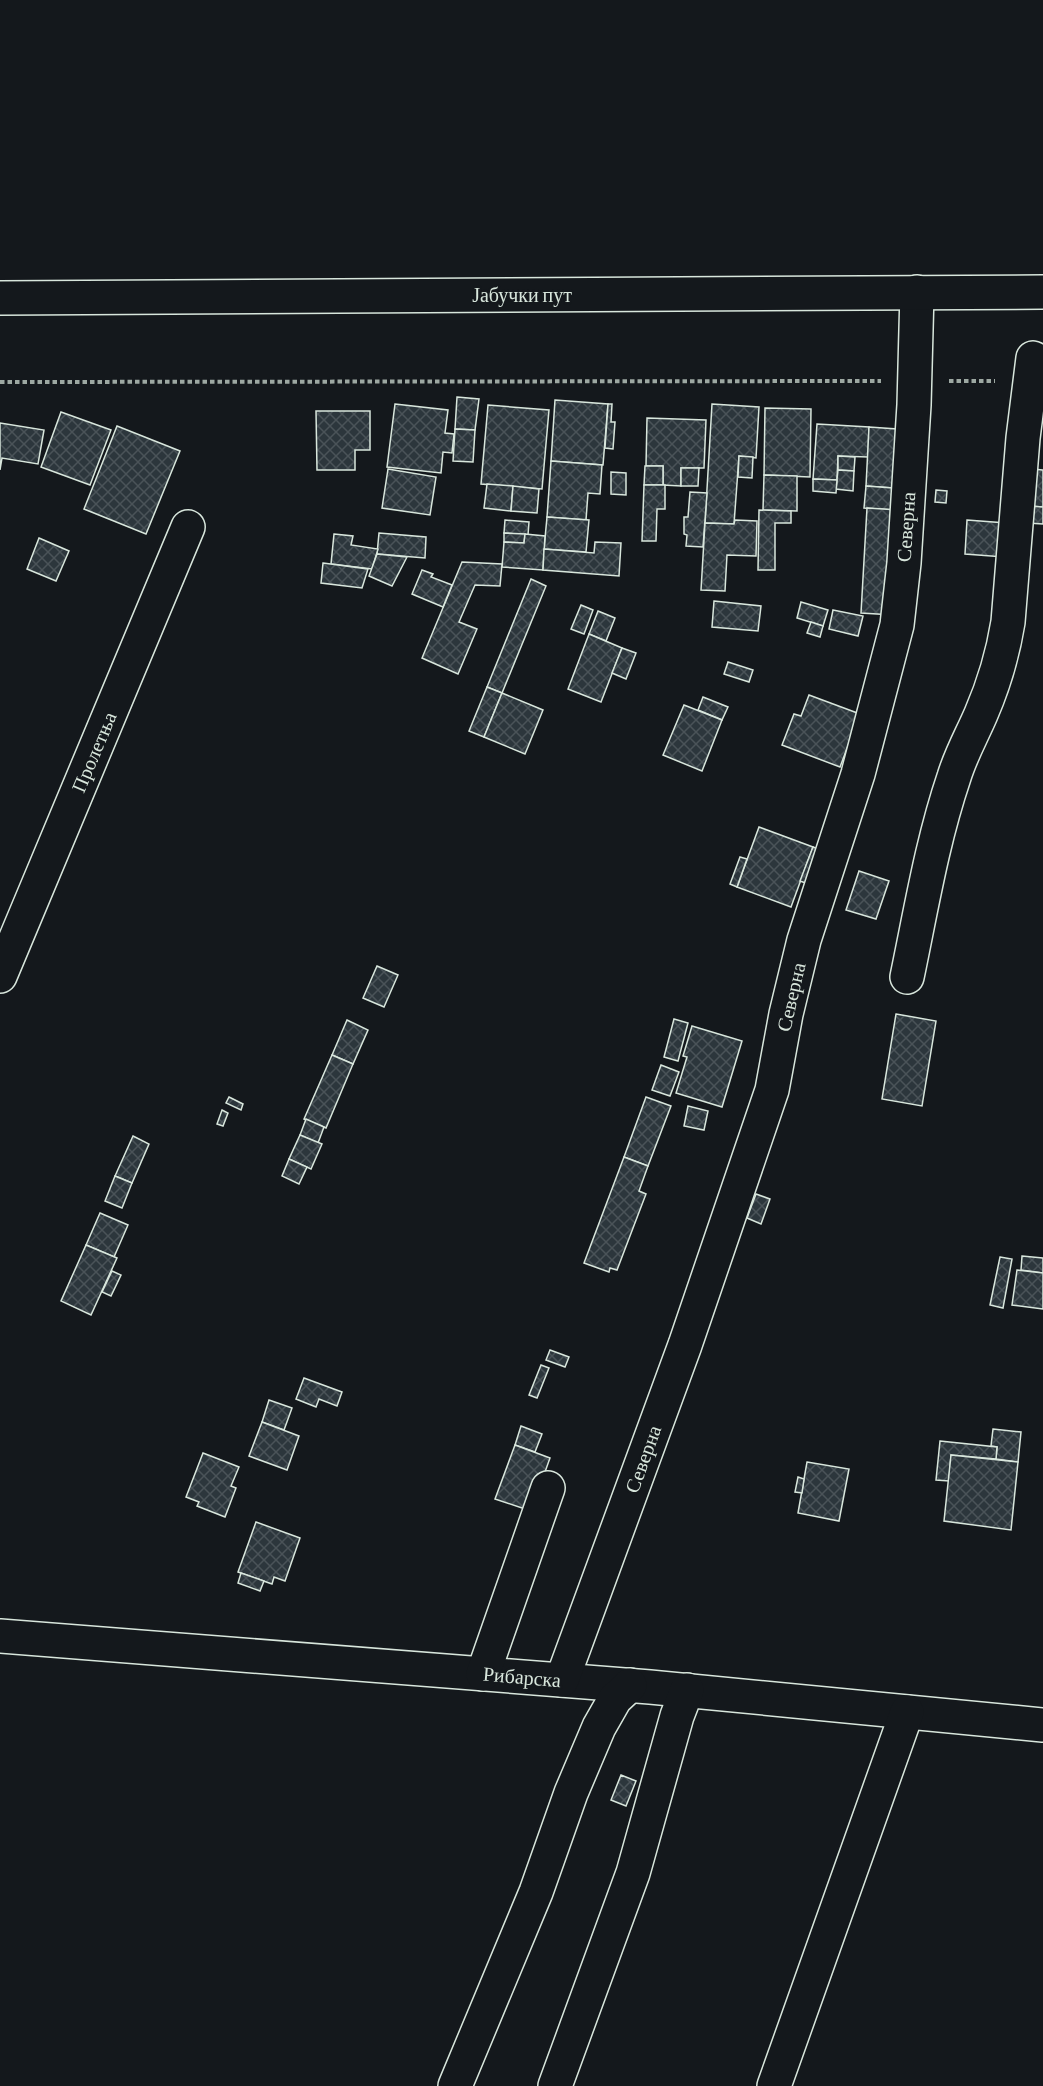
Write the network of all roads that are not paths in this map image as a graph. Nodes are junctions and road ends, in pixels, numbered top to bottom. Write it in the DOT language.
graph roads {
  1 [pos="917,292"];
  2 [pos="1043,292"];
  3 [pos="0,298"];
  4 [pos="1031,369"];
  5 [pos="188,527"];
  6 [pos="0,976"];
  7 [pos="907,977"];
  8 [pos="548,1488"];
  9 [pos="0,1636"];
  10 [pos="483,1674"];
  11 [pos="562,1680"];
  12 [pos="630,1685"];
  13 [pos="687,1690"];
  14 [pos="907,1712"];
  15 [pos="1043,1725"];
  16 [pos="455,2086"];
  17 [pos="555,2086"];
  18 [pos="774,2086"];
  1 -- 2 [label="main road, Јабучки пут"];
  1 -- 3 [label="main road, Јабучки пут"];
  1 -- 11 [label="main road, Северна"];
  4 -- 7 [label="main road"];
  5 -- 6 [label="main road, Пролетња"];
  8 -- 10 [label="main road"];
  9 -- 10 [label="main road, Рибарска"];
  10 -- 11 [label="main road, Рибарска"];
  11 -- 12 [label="main road, Рибарска"];
  12 -- 13 [label="main road, Рибарска"];
  12 -- 16 [label="main road"];
  13 -- 14 [label="main road, Рибарска"];
  13 -- 17 [label="main road"];
  14 -- 15 [label="main road, Рибарска"];
  14 -- 18 [label="main road"];
}
